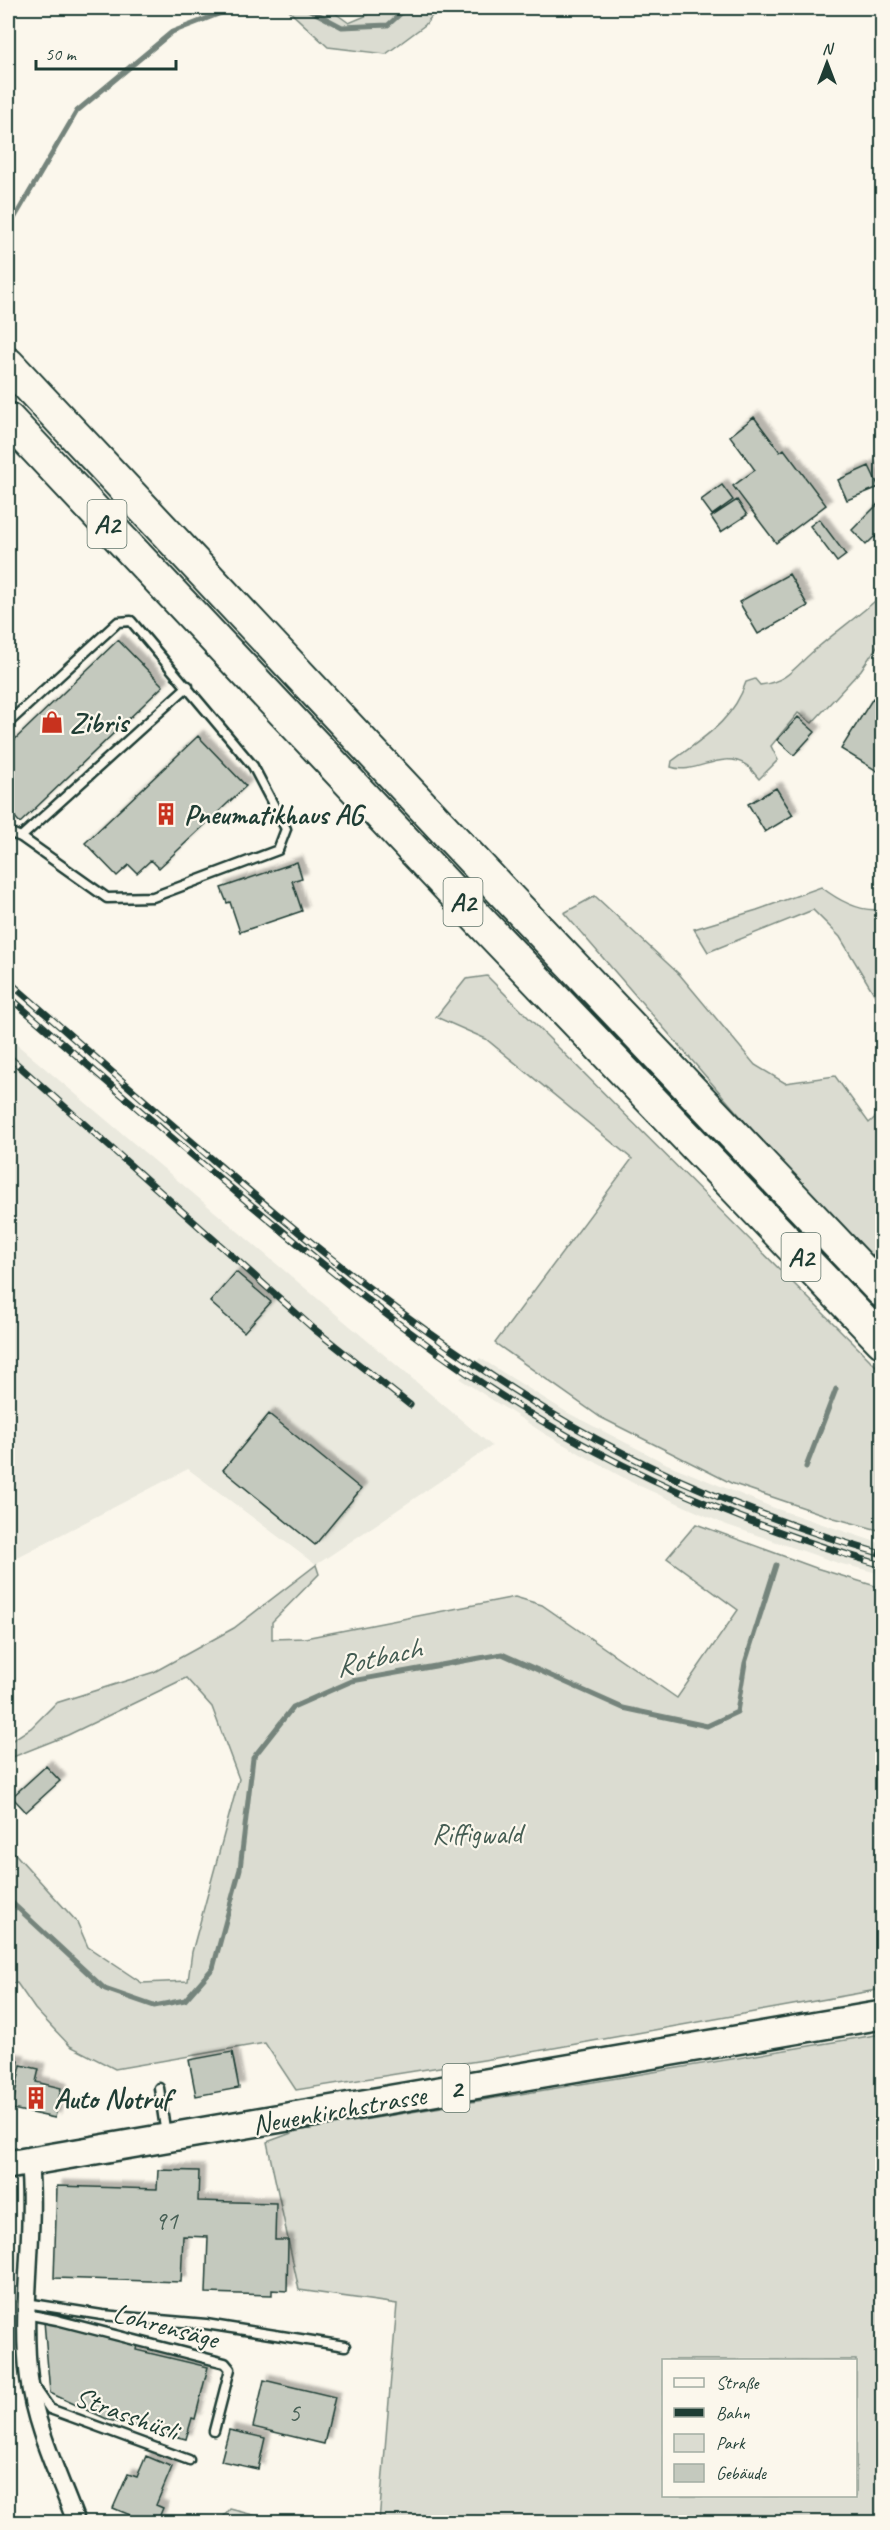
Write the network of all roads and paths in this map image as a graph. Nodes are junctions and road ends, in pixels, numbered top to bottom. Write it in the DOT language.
graph roads {
  1 [pos="8,364"];
  2 [pos="8,419"];
  3 [pos="188,687"];
  4 [pos="8,723"];
  5 [pos="8,832"];
  6 [pos="21,837"];
  7 [pos="882,1291"];
  8 [pos="882,1341"];
  9 [pos="882,2014"];
  10 [pos="159,2088"];
  11 [pos="166,2139"];
  12 [pos="18,2164"];
  13 [pos="26,2309"];
  14 [pos="345,2346"];
  15 [pos="29,2379"];
  16 [pos="214,2431"];
  17 [pos="189,2460"];
  18 [pos="76,2523"];
  1 -- 7 [label="highway, A2"];
  2 -- 8 [label="highway, A2"];
  3 -- 4 [label="lane"];
  3 -- 6 [label="lane"];
  3 -- 6 [label="lane"];
  5 -- 6 [label="lane"];
  9 -- 11 [label="main road, Neuenkirchstrasse / 2"];
  10 -- 11 [label="lane"];
  11 -- 12 [label="main road, Neuenkirchstrasse / 2"];
  12 -- 13 [label="street"];
  13 -- 14 [label="lane"];
  13 -- 15 [label="street"];
  13 -- 16 [label="lane, Lohrensäge"];
  15 -- 17 [label="lane, Strasshüsli"];
  15 -- 18 [label="street"];
}
